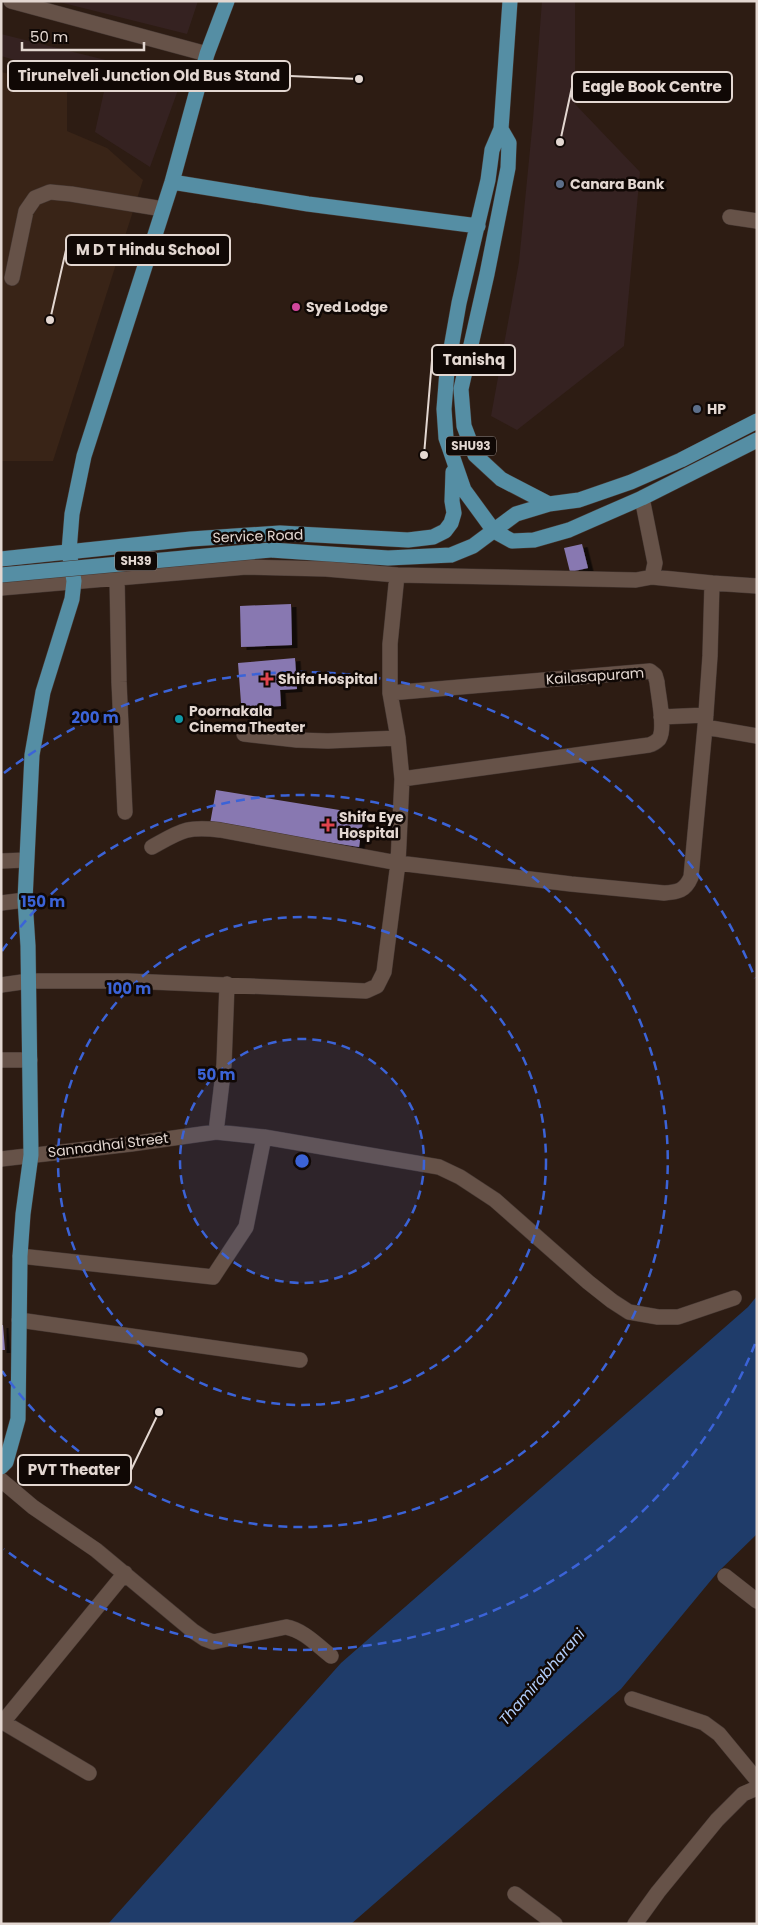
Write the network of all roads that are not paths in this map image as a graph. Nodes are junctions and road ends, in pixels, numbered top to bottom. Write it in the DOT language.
graph roads {
  1 [pos="11,1"];
  2 [pos="227,1"];
  3 [pos="510,1"];
  4 [pos="207,54"];
  5 [pos="502,129"];
  6 [pos="172,182"];
  7 [pos="163,209"];
  8 [pos="730,217"];
  9 [pos="757,221"];
  10 [pos="478,226"];
  11 [pos="12,278"];
  12 [pos="757,421"];
  13 [pos="757,440"];
  14 [pos="454,464"];
  15 [pos="642,498"];
  16 [pos="549,504"];
  17 [pos="494,531"];
  18 [pos="69,551"];
  19 [pos="1,559"];
  20 [pos="1,574"];
  21 [pos="397,575"];
  22 [pos="652,577"];
  23 [pos="117,578"];
  24 [pos="74,581"];
  25 [pos="712,583"];
  26 [pos="757,586"];
  27 [pos="1,588"];
  28 [pos="390,693"];
  29 [pos="661,717"];
  30 [pos="705,721"];
  31 [pos="244,734"];
  32 [pos="757,736"];
  33 [pos="398,738"];
  34 [pos="402,779"];
  35 [pos="125,812"];
  36 [pos="152,847"];
  37 [pos="26,860"];
  38 [pos="1,861"];
  39 [pos="398,863"];
  40 [pos="25,900"];
  41 [pos="1,903"];
  42 [pos="29,981"];
  43 [pos="227,984"];
  44 [pos="1,985"];
  45 [pos="1,1060"];
  46 [pos="30,1060"];
  47 [pos="216,1132"];
  48 [pos="264,1138"];
  49 [pos="31,1155"];
  50 [pos="1,1159"];
  51 [pos="20,1256"];
  52 [pos="734,1298"];
  53 [pos="19,1320"];
  54 [pos="300,1360"];
  55 [pos="1,1467"];
  56 [pos="1,1480"];
  57 [pos="125,1573"];
  58 [pos="725,1576"];
  59 [pos="757,1602"];
  60 [pos="331,1656"];
  61 [pos="632,1699"];
  62 [pos="2,1722"];
  63 [pos="89,1773"];
  64 [pos="757,1780"];
  65 [pos="757,1788"];
  66 [pos="515,1894"];
  67 [pos="556,1924"];
  68 [pos="636,1924"];
  1 -- 4 [label="street"];
  2 -- 4 [label="main road"];
  3 -- 5 [label="main road, SHU93"];
  4 -- 6 [label="main road"];
  5 -- 10 [label="main road, SHU93"];
  5 -- 16 [label="main road, SHU93"];
  6 -- 7 [label="main road"];
  6 -- 10 [label="main road"];
  7 -- 11 [label="street"];
  7 -- 18 [label="main road"];
  8 -- 9 [label="street"];
  10 -- 14 [label="main road, SHU93"];
  12 -- 16 [label="main road"];
  13 -- 15 [label="main road"];
  14 -- 17 [label="main road, SHU93"];
  14 -- 18 [label="main road, Service Road"];
  15 -- 17 [label="main road"];
  15 -- 22 [label="street"];
  16 -- 17 [label="main road"];
  17 -- 20 [label="main road, SH39, bridge"];
  18 -- 19 [label="main road, Service Road"];
  18 -- 24 [label="main road"];
  21 -- 22 [label="street"];
  21 -- 23 [label="street"];
  21 -- 28 [label="street"];
  22 -- 25 [label="street"];
  23 -- 24 [label="street"];
  23 -- 35 [label="street"];
  24 -- 27 [label="street"];
  24 -- 37 [label="main road"];
  25 -- 26 [label="street"];
  25 -- 30 [label="street"];
  28 -- 29 [label="street, Kailasapuram"];
  28 -- 33 [label="street"];
  29 -- 30 [label="street"];
  29 -- 34 [label="street, Kailasapuram"];
  30 -- 32 [label="street"];
  30 -- 39 [label="street"];
  31 -- 33 [label="street"];
  33 -- 34 [label="street"];
  34 -- 39 [label="street"];
  36 -- 39 [label="street"];
  37 -- 38 [label="street"];
  37 -- 40 [label="main road"];
  39 -- 43 [label="street"];
  40 -- 41 [label="street"];
  40 -- 42 [label="main road"];
  42 -- 43 [label="street"];
  42 -- 44 [label="street"];
  42 -- 46 [label="main road"];
  43 -- 47 [label="street"];
  45 -- 46 [label="street"];
  46 -- 49 [label="main road"];
  47 -- 48 [label="street, Sannadhai Street"];
  47 -- 49 [label="street, Sannadhai Street"];
  48 -- 51 [label="street"];
  48 -- 52 [label="street, Sannadhai Street"];
  49 -- 50 [label="street, Sannadhai Street"];
  49 -- 51 [label="main road"];
  51 -- 53 [label="main road"];
  53 -- 54 [label="street"];
  53 -- 55 [label="main road"];
  56 -- 57 [label="street"];
  57 -- 60 [label="street"];
  57 -- 62 [label="street"];
  58 -- 59 [label="street"];
  61 -- 64 [label="street"];
  62 -- 63 [label="street"];
  65 -- 68 [label="street"];
  66 -- 67 [label="street"];
}
